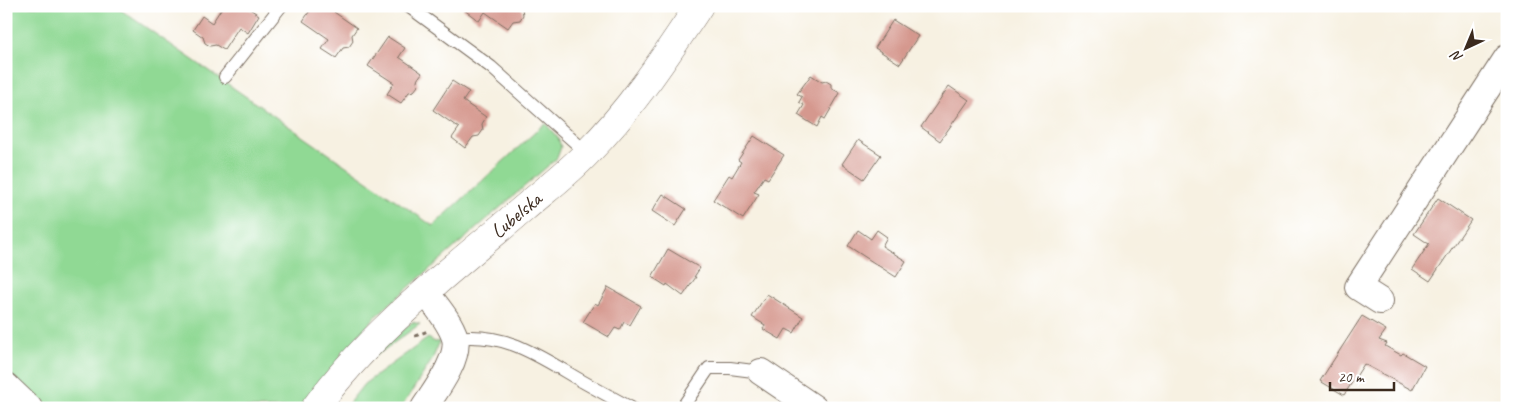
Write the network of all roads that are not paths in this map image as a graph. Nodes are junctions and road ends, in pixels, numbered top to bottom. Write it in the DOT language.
graph roads {
  1 [pos="281,6"];
  2 [pos="408,6"];
  3 [pos="700,6"];
  4 [pos="1507,58"];
  5 [pos="225,77"];
  6 [pos="587,153"];
  7 [pos="426,291"];
  8 [pos="1380,301"];
  9 [pos="455,338"];
  10 [pos="761,372"];
  11 [pos="6,386"];
  12 [pos="29,408"];
  13 [pos="315,408"];
  14 [pos="424,408"];
  15 [pos="631,408"];
  16 [pos="682,408"];
  17 [pos="814,408"];
  1 -- 5 [label="lane"];
  2 -- 6 [label="lane"];
  3 -- 6 [label="street, Lubelska"];
  4 -- 8 [label="street"];
  6 -- 7 [label="street, Lubelska"];
  7 -- 9 [label="street"];
  7 -- 13 [label="street, Lubelska"];
  9 -- 14 [label="street"];
  9 -- 15 [label="lane"];
  10 -- 16 [label="lane"];
  10 -- 17 [label="street"];
  11 -- 12 [label="street"];
}
